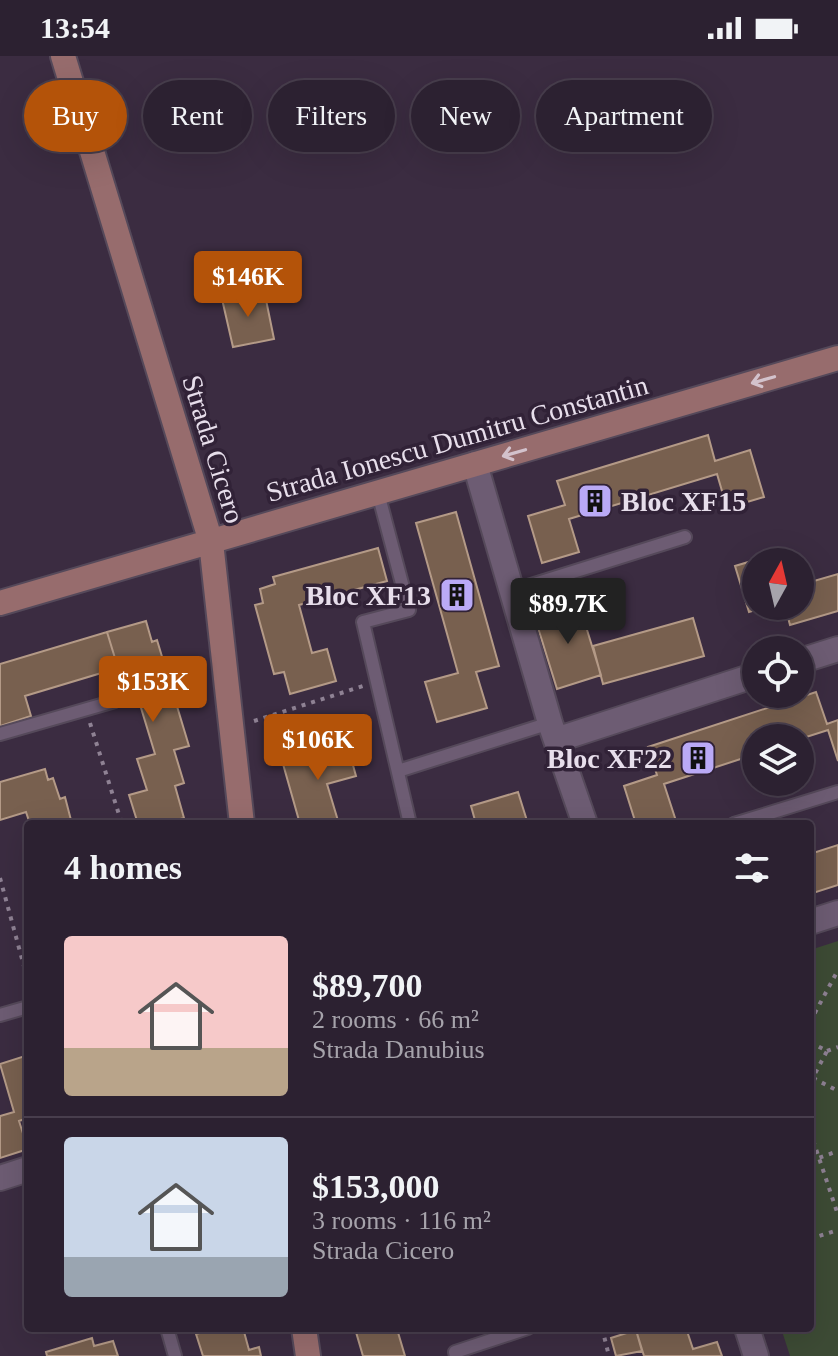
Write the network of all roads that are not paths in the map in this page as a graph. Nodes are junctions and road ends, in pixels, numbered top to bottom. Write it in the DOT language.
graph roads {
  1 [pos="63,56"];
  2 [pos="838,358"];
  3 [pos="475,464"];
  4 [pos="378,493"];
  5 [pos="685,537"];
  6 [pos="211,542"];
  7 [pos="512,591"];
  8 [pos="0,603"];
  9 [pos="838,649"];
  10 [pos="814,657"];
  11 [pos="742,679"];
  12 [pos="115,701"];
  13 [pos="553,732"];
  14 [pos="0,734"];
  15 [pos="398,771"];
  16 [pos="838,792"];
  17 [pos="242,820"];
  18 [pos="409,820"];
  19 [pos="584,820"];
  20 [pos="747,820"];
  21 [pos="838,913"];
  22 [pos="814,921"];
  23 [pos="24,1008"];
  24 [pos="0,1015"];
  25 [pos="24,1170"];
  26 [pos="0,1178"];
  27 [pos="168,1332"];
  28 [pos="305,1332"];
  29 [pos="748,1332"];
  30 [pos="496,1333"];
  31 [pos="175,1356"];
  32 [pos="308,1356"];
  33 [pos="456,1356"];
  34 [pos="756,1356"];
  1 -- 6 [label="street, Strada Cicero"];
  2 -- 3 [label="street, Strada Ionescu Dumitru Constantin, one-way"];
  3 -- 4 [label="street, Strada Ionescu Dumitru Constantin"];
  3 -- 7 [label="street"];
  4 -- 6 [label="street, Strada Ionescu Dumitru Constantin"];
  4 -- 15 [label="lane"];
  5 -- 7 [label="lane"];
  6 -- 8 [label="street, Strada Ionescu Dumitru Constantin"];
  6 -- 17 [label="street, Strada Cicero"];
  7 -- 13 [label="street"];
  9 -- 10 [label="street"];
  11 -- 13 [label="street"];
  12 -- 14 [label="lane"];
  13 -- 15 [label="lane"];
  13 -- 19 [label="street"];
  15 -- 18 [label="lane"];
  16 -- 20 [label="lane"];
  21 -- 22 [label="street"];
  23 -- 24 [label="lane"];
  25 -- 26 [label="street"];
  27 -- 31 [label="lane"];
  28 -- 32 [label="street"];
  29 -- 34 [label="street"];
  30 -- 33 [label="lane"];
}
